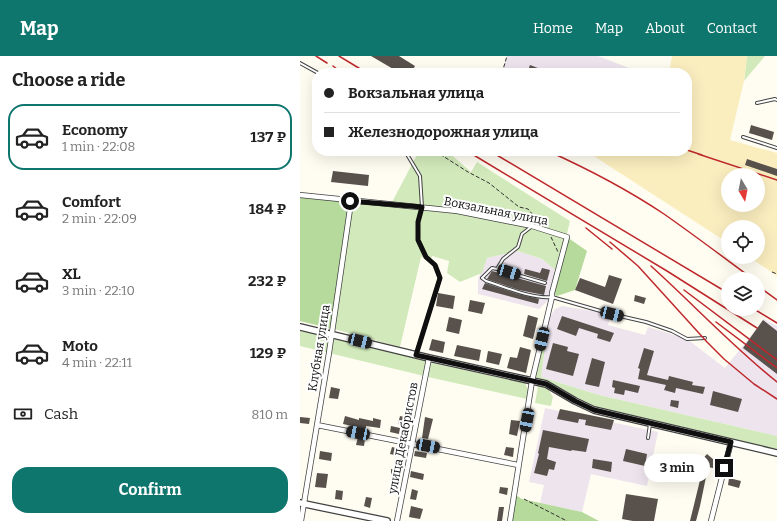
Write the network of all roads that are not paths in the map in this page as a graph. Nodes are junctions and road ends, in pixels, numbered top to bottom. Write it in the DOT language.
graph roads {
  1 [pos="300,63"];
  2 [pos="312,70"];
  3 [pos="777,100"];
  4 [pos="757,103"];
  5 [pos="743,137"];
  6 [pos="777,148"];
  7 [pos="408,156"];
  8 [pos="300,195"];
  9 [pos="350,201"];
  10 [pos="422,207"];
  11 [pos="532,226"];
  12 [pos="497,269"];
  13 [pos="544,283"];
  14 [pos="552,297"];
  15 [pos="300,327"];
  16 [pos="332,334"];
  17 [pos="705,338"];
  18 [pos="416,355"];
  19 [pos="429,358"];
  20 [pos="532,381"];
  21 [pos="650,423"];
  22 [pos="317,425"];
  23 [pos="648,438"];
  24 [pos="731,442"];
  25 [pos="412,444"];
  26 [pos="777,453"];
  27 [pos="518,465"];
  28 [pos="302,503"];
  29 [pos="302,521"];
  30 [pos="387,521"];
  31 [pos="397,521"];
  32 [pos="510,521"];
  33 [pos="711,521"];
  1 -- 2 [label="lane"];
  3 -- 4 [label="lane"];
  5 -- 6 [label="lane"];
  7 -- 10 [label="lane"];
  8 -- 9 [label="street, Вокзальная улица"];
  9 -- 10 [label="street, Вокзальная улица"];
  9 -- 16 [label="street, Клубная улица"];
  10 -- 11 [label="street, Вокзальная улица"];
  10 -- 18 [label="lane"];
  11 -- 12 [label="lane"];
  11 -- 14 [label="street, Вокзальная улица"];
  12 -- 13 [label="lane"];
  12 -- 14 [label="lane"];
  14 -- 17 [label="lane"];
  14 -- 20 [label="street"];
  15 -- 16 [label="street"];
  16 -- 18 [label="street"];
  16 -- 22 [label="street, Клубная улица"];
  18 -- 19 [label="street"];
  19 -- 20 [label="street"];
  19 -- 25 [label="street, улица Декабристов"];
  20 -- 21 [label="street"];
  20 -- 27 [label="street"];
  21 -- 23 [label="lane"];
  21 -- 24 [label="street"];
  22 -- 25 [label="street"];
  22 -- 28 [label="street, Клубная улица"];
  24 -- 26 [label="street"];
  24 -- 33 [label="street"];
  25 -- 27 [label="street"];
  25 -- 31 [label="street, улица Декабристов"];
  27 -- 32 [label="street"];
  28 -- 29 [label="street, Клубная улица"];
  28 -- 30 [label="street"];
}
